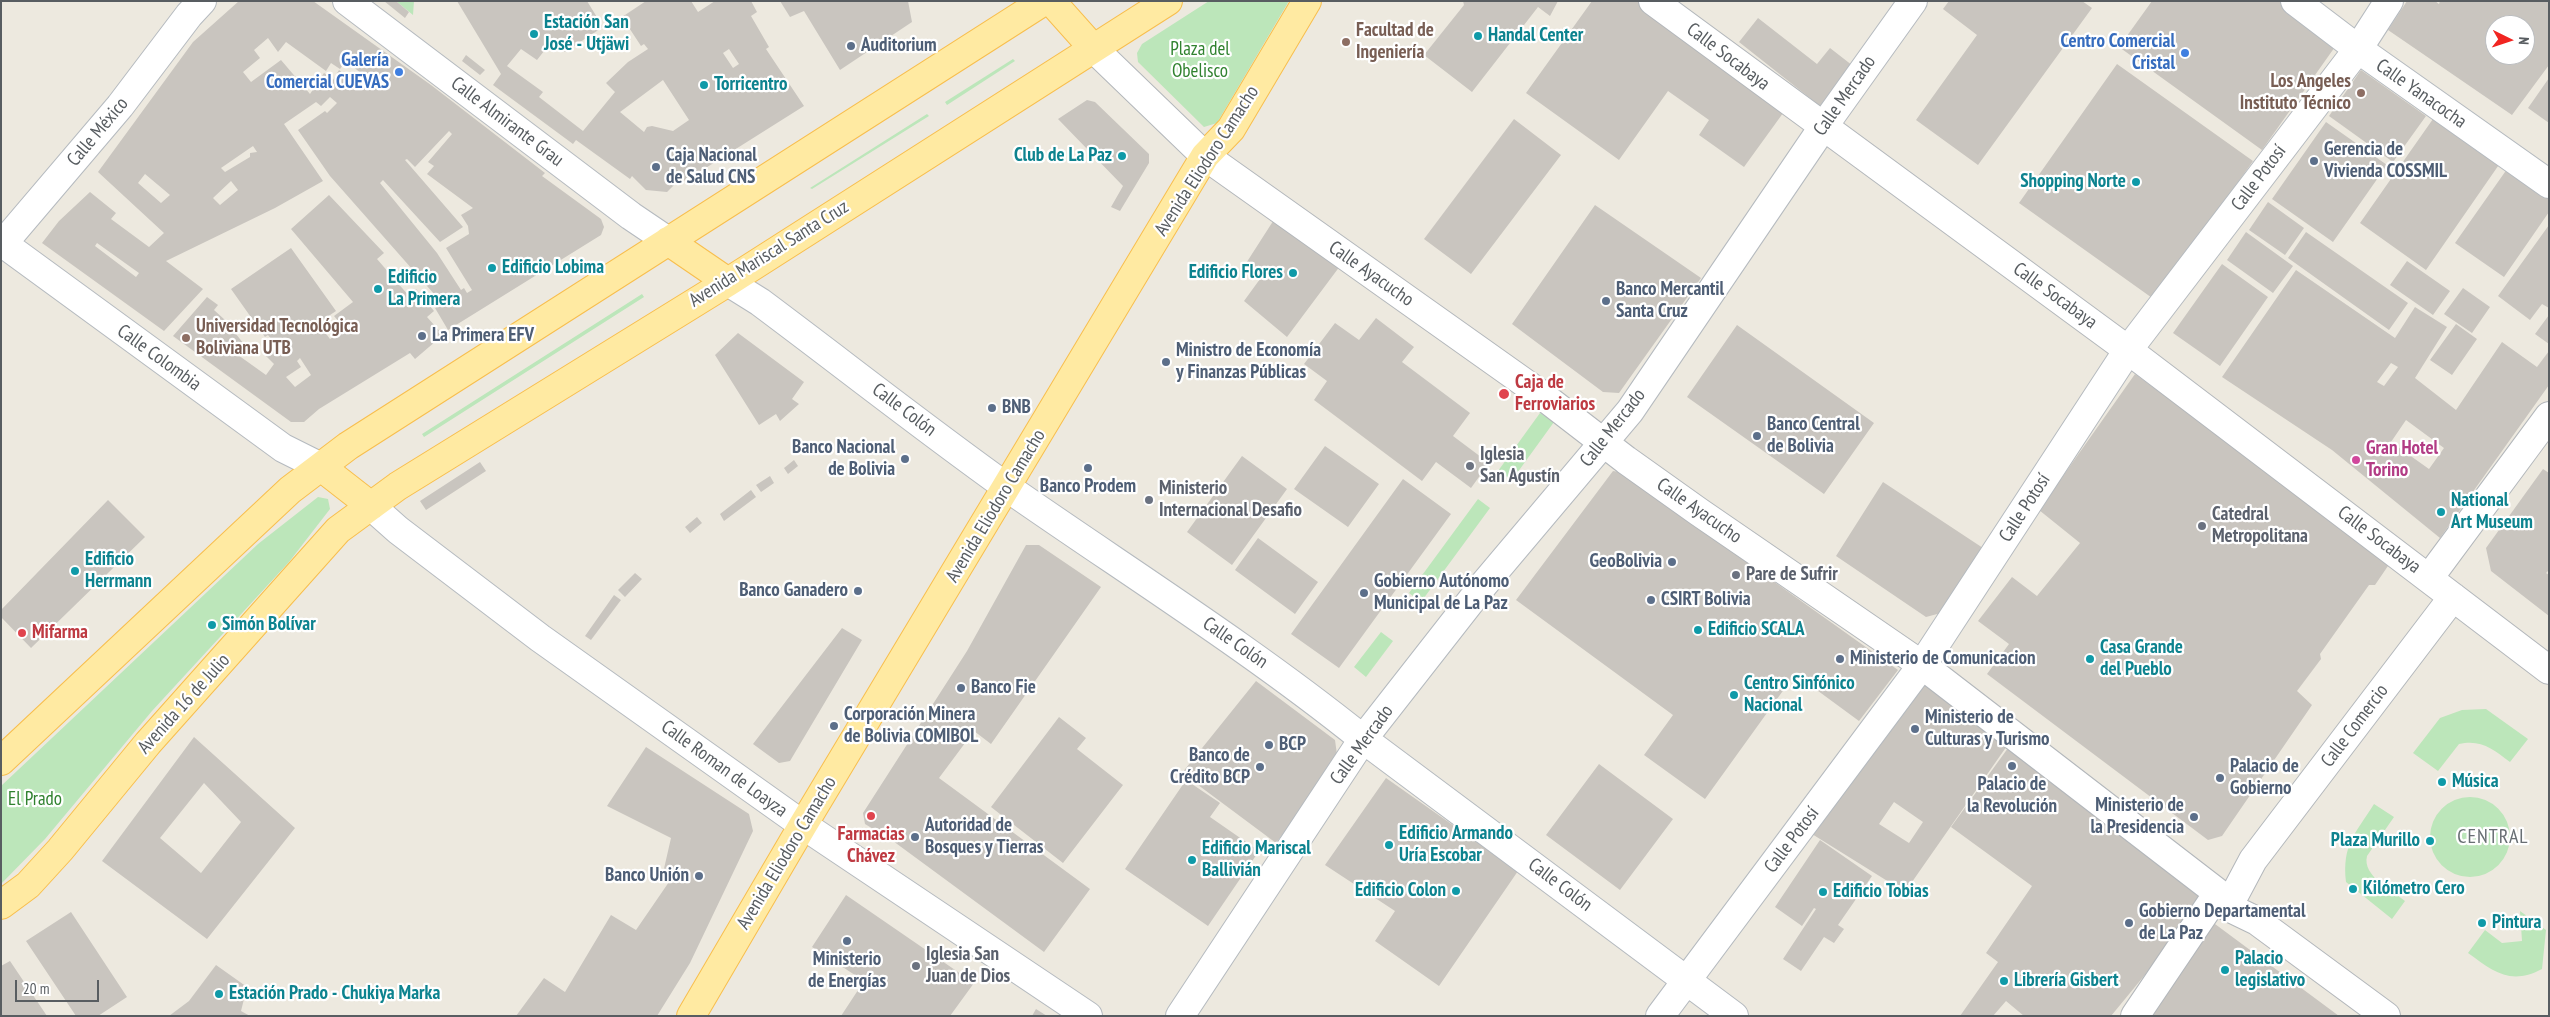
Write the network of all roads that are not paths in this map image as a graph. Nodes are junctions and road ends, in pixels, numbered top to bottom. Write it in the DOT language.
graph roads {
  1 [pos="347,1"];
  2 [pos="1044,1"];
  3 [pos="1050,1"];
  4 [pos="1168,1"];
  5 [pos="1307,1"];
  6 [pos="1653,1"];
  7 [pos="1913,1"];
  8 [pos="2295,1"];
  9 [pos="2389,1"];
  10 [pos="188,6"];
  11 [pos="1093,48"];
  12 [pos="2358,49"];
  13 [pos="1823,127"];
  14 [pos="1205,156"];
  15 [pos="2549,184"];
  16 [pos="668,241"];
  17 [pos="2,244"];
  18 [pos="728,282"];
  19 [pos="2128,350"];
  20 [pos="2549,416"];
  21 [pos="1604,443"];
  22 [pos="321,467"];
  23 [pos="1008,487"];
  24 [pos="371,506"];
  25 [pos="2429,578"];
  26 [pos="2453,596"];
  27 [pos="1922,664"];
  28 [pos="2549,670"];
  29 [pos="1363,739"];
  30 [pos="1,761"];
  31 [pos="803,825"];
  32 [pos="2223,900"];
  33 [pos="1,906"];
  34 [pos="1687,980"];
  35 [pos="691,1016"];
  36 [pos="1088,1016"];
  37 [pos="1180,1016"];
  38 [pos="1660,1016"];
  39 [pos="1734,1016"];
  40 [pos="2135,1016"];
  41 [pos="2386,1016"];
  1 -- 16 [label="street, Calle Almirante Grau"];
  2 -- 16 [label="main road"];
  3 -- 11 [label="main road"];
  4 -- 11 [label="main road, Avenida Mariscal Santa Cruz"];
  5 -- 14 [label="main road, Avenida Eliodoro Camacho"];
  6 -- 13 [label="street, Calle Socabaya"];
  7 -- 13 [label="street, Calle Mercado"];
  8 -- 12 [label="street, Calle Yanacocha"];
  9 -- 12 [label="street, Calle Potosí"];
  10 -- 17 [label="street, Calle México"];
  11 -- 14 [label="street, Calle Ayacucho"];
  11 -- 18 [label="main road, Avenida Mariscal Santa Cruz"];
  12 -- 15 [label="street, Calle Yanacocha"];
  12 -- 19 [label="street, Calle Potosí"];
  13 -- 19 [label="street, Calle Socabaya"];
  13 -- 21 [label="street, Calle Mercado"];
  14 -- 21 [label="street, Calle Ayacucho"];
  14 -- 23 [label="main road, Avenida Eliodoro Camacho"];
  16 -- 18 [label="main road"];
  16 -- 22 [label="main road"];
  17 -- 22 [label="street, Calle Colombia"];
  18 -- 23 [label="street, Calle Colón"];
  18 -- 24 [label="main road, Avenida Mariscal Santa Cruz"];
  19 -- 25 [label="street, Calle Socabaya"];
  19 -- 27 [label="street, Calle Potosí"];
  20 -- 25 [label="street"];
  21 -- 27 [label="street, Calle Ayacucho"];
  21 -- 29 [label="street, Calle Mercado"];
  22 -- 24 [label="main road"];
  22 -- 30 [label="main road"];
  23 -- 29 [label="street, Calle Colón"];
  23 -- 31 [label="main road, Avenida Eliodoro Camacho"];
  24 -- 31 [label="street, Calle Roman de Loayza"];
  24 -- 33 [label="main road, Avenida 16 de Julio"];
  25 -- 26 [label="street, Calle Socabaya"];
  26 -- 28 [label="street, Calle Socabaya"];
  26 -- 32 [label="street, Calle Comercio"];
  27 -- 32 [label="street, Calle Ayacucho"];
  27 -- 34 [label="street, Calle Potosí"];
  29 -- 34 [label="street, Calle Colón"];
  29 -- 37 [label="street, Calle Mercado"];
  31 -- 35 [label="main road, Avenida Eliodoro Camacho"];
  31 -- 36 [label="street, Calle Roman de Loayza"];
  32 -- 40 [label="street, Calle Comercio"];
  32 -- 41 [label="street, Calle Ayacucho"];
  34 -- 38 [label="street, Calle Potosí"];
  34 -- 39 [label="street, Calle Colón"];
}
